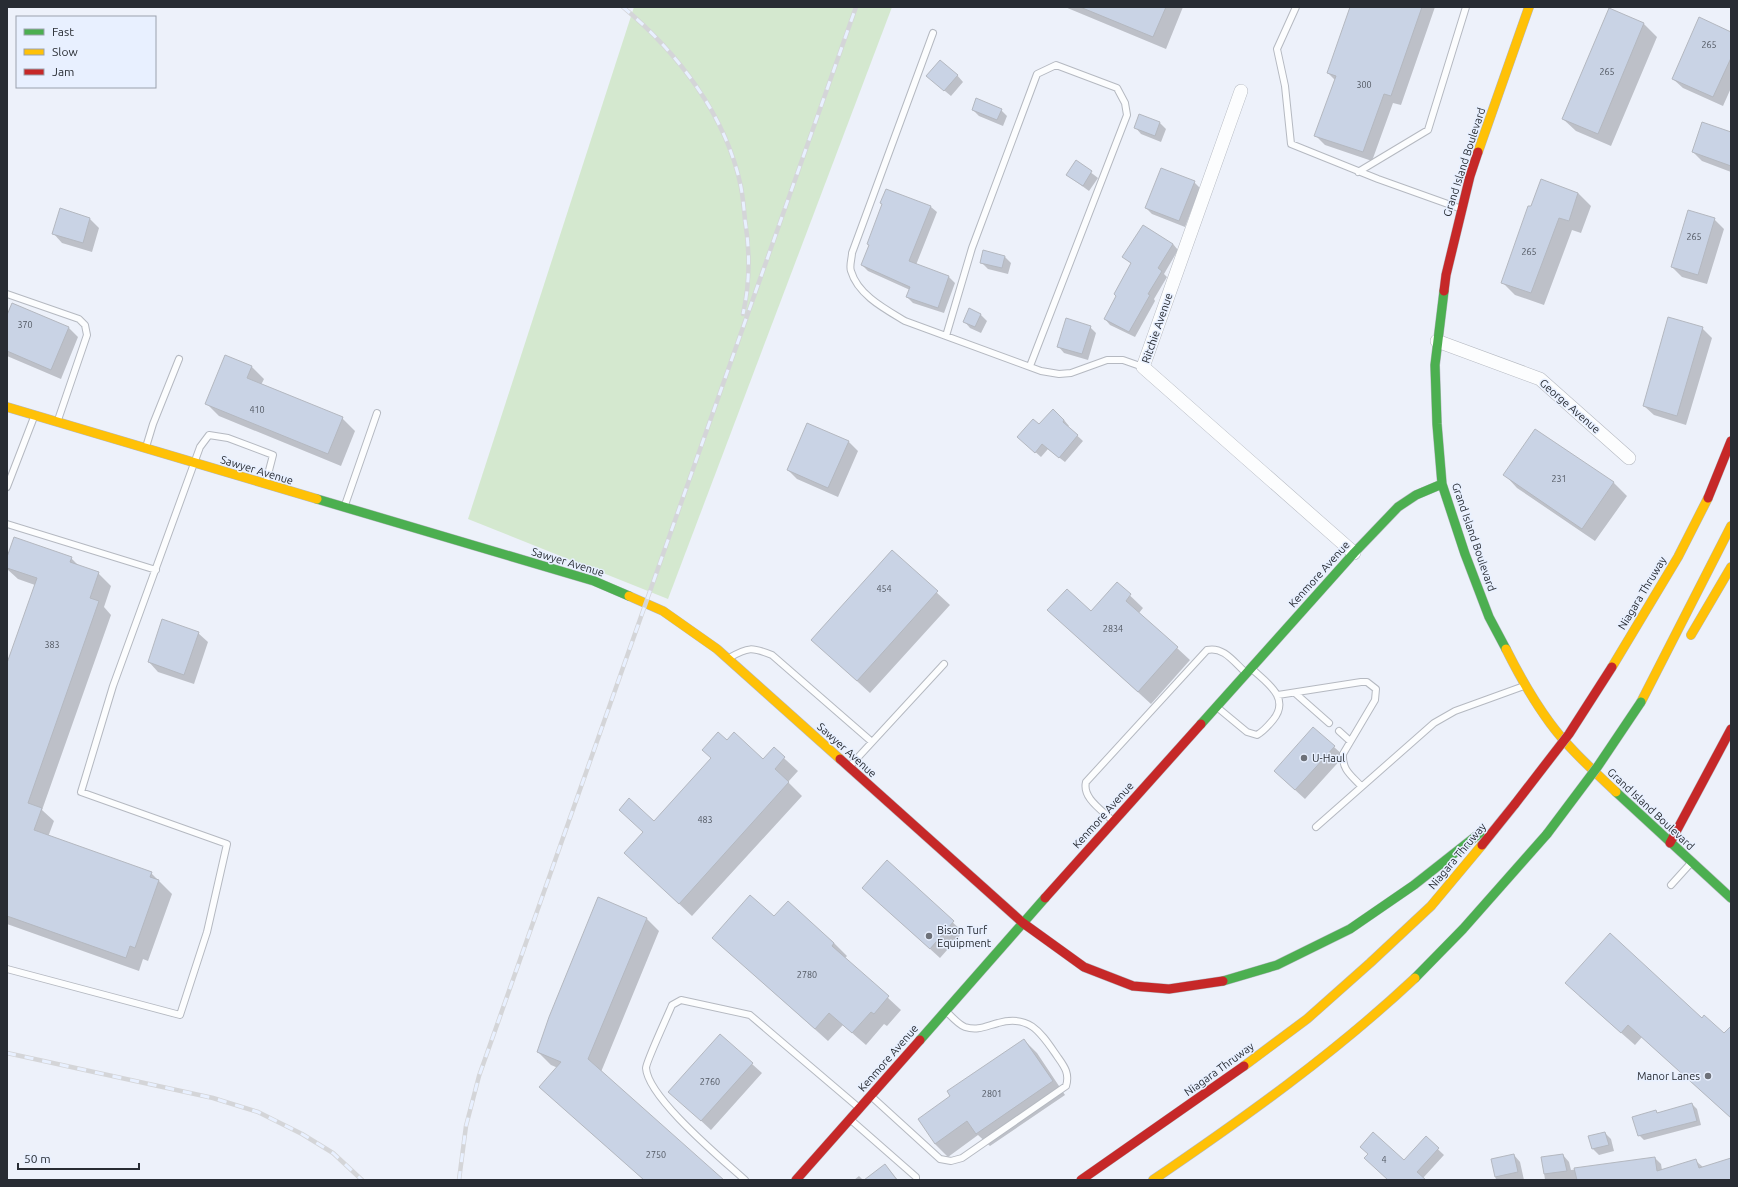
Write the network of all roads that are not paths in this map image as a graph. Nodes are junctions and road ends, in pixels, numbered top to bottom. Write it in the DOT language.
graph roads {
  1 [pos="1296,7"];
  2 [pos="1466,7"];
  3 [pos="1529,7"];
  4 [pos="933,33"];
  5 [pos="1241,91"];
  6 [pos="1358,172"];
  7 [pos="1461,208"];
  8 [pos="7,294"];
  9 [pos="946,336"];
  10 [pos="1437,341"];
  11 [pos="179,359"];
  12 [pos="1030,366"];
  13 [pos="1142,367"];
  14 [pos="7,407"];
  15 [pos="377,413"];
  16 [pos="34,415"];
  17 [pos="57,422"];
  18 [pos="1731,441"];
  19 [pos="145,448"];
  20 [pos="1628,458"];
  21 [pos="193,463"];
  22 [pos="1442,484"];
  23 [pos="265,485"];
  24 [pos="7,487"];
  25 [pos="344,508"];
  26 [pos="7,524"];
  27 [pos="1731,526"];
  28 [pos="1354,553"];
  29 [pos="1731,567"];
  30 [pos="156,570"];
  31 [pos="1685,643"];
  32 [pos="1676,655"];
  33 [pos="728,659"];
  34 [pos="944,664"];
  35 [pos="1249,670"];
  36 [pos="1525,685"];
  37 [pos="1295,693"];
  38 [pos="1278,695"];
  39 [pos="1641,702"];
  40 [pos="1216,707"];
  41 [pos="1329,723"];
  42 [pos="1731,729"];
  43 [pos="1339,731"];
  44 [pos="1350,741"];
  45 [pos="872,742"];
  46 [pos="849,767"];
  47 [pos="1361,786"];
  48 [pos="1515,804"];
  49 [pos="1114,821"];
  50 [pos="1316,826"];
  51 [pos="1670,843"];
  52 [pos="1691,862"];
  53 [pos="1671,885"];
  54 [pos="1731,898"];
  55 [pos="1023,923"];
  56 [pos="7,969"];
  57 [pos="945,1011"];
  58 [pos="870,1096"];
  59 [pos="860,1108"];
  60 [pos="850,1119"];
  61 [pos="745,1180"];
  62 [pos="796,1180"];
  63 [pos="916,1180"];
  64 [pos="1081,1180"];
  65 [pos="1153,1180"];
  1 -- 6 [label="lane"];
  2 -- 6 [label="lane"];
  3 -- 7 [label="main road, Grand Island Boulevard"];
  4 -- 9 [label="lane"];
  5 -- 13 [label="street, Ritchie Avenue"];
  6 -- 7 [label="lane"];
  7 -- 10 [label="main road, Grand Island Boulevard"];
  8 -- 17 [label="lane"];
  9 -- 12 [label="lane"];
  9 -- 12 [label="lane"];
  10 -- 20 [label="street, George Avenue"];
  10 -- 22 [label="main road, Grand Island Boulevard"];
  11 -- 19 [label="lane"];
  12 -- 13 [label="lane"];
  13 -- 28 [label="street, Ritchie Avenue"];
  14 -- 16 [label="main road, Sawyer Avenue"];
  15 -- 25 [label="lane"];
  16 -- 17 [label="main road, Sawyer Avenue"];
  16 -- 24 [label="lane"];
  17 -- 19 [label="main road, Sawyer Avenue"];
  18 -- 48 [label="main road, Niagara Thruway, bridge"];
  19 -- 21 [label="main road, Sawyer Avenue"];
  21 -- 23 [label="main road, Sawyer Avenue"];
  21 -- 23 [label="lane"];
  21 -- 30 [label="lane"];
  22 -- 28 [label="main road, Kenmore Avenue"];
  22 -- 36 [label="main road, Grand Island Boulevard"];
  23 -- 25 [label="main road, Sawyer Avenue"];
  25 -- 33 [label="main road, Sawyer Avenue"];
  26 -- 30 [label="lane"];
  27 -- 39 [label="main road"];
  28 -- 35 [label="main road, Kenmore Avenue"];
  29 -- 31 [label="main road"];
  30 -- 56 [label="lane"];
  32 -- 39 [label="main road"];
  33 -- 45 [label="lane"];
  33 -- 46 [label="main road, Sawyer Avenue"];
  34 -- 45 [label="lane"];
  35 -- 38 [label="lane"];
  35 -- 40 [label="main road, Kenmore Avenue"];
  35 -- 49 [label="lane"];
  36 -- 47 [label="lane"];
  36 -- 51 [label="main road, Grand Island Boulevard"];
  37 -- 38 [label="lane"];
  37 -- 41 [label="lane"];
  37 -- 44 [label="lane"];
  38 -- 40 [label="lane"];
  39 -- 65 [label="main road, bridge"];
  40 -- 49 [label="main road, Kenmore Avenue"];
  42 -- 51 [label="main road"];
  43 -- 44 [label="lane"];
  44 -- 47 [label="lane"];
  45 -- 46 [label="lane"];
  46 -- 55 [label="main road, Sawyer Avenue"];
  47 -- 50 [label="lane"];
  48 -- 55 [label="main road, Sawyer Avenue"];
  48 -- 64 [label="main road, Niagara Thruway"];
  49 -- 55 [label="main road, Kenmore Avenue"];
  51 -- 52 [label="main road, Grand Island Boulevard"];
  52 -- 53 [label="lane"];
  52 -- 54 [label="main road, Grand Island Boulevard"];
  55 -- 57 [label="main road, Kenmore Avenue"];
  57 -- 58 [label="main road, Kenmore Avenue"];
  57 -- 58 [label="lane"];
  58 -- 59 [label="main road, Kenmore Avenue"];
  59 -- 60 [label="main road, Kenmore Avenue"];
  59 -- 61 [label="lane"];
  60 -- 62 [label="main road, Kenmore Avenue"];
  60 -- 63 [label="lane"];
}
